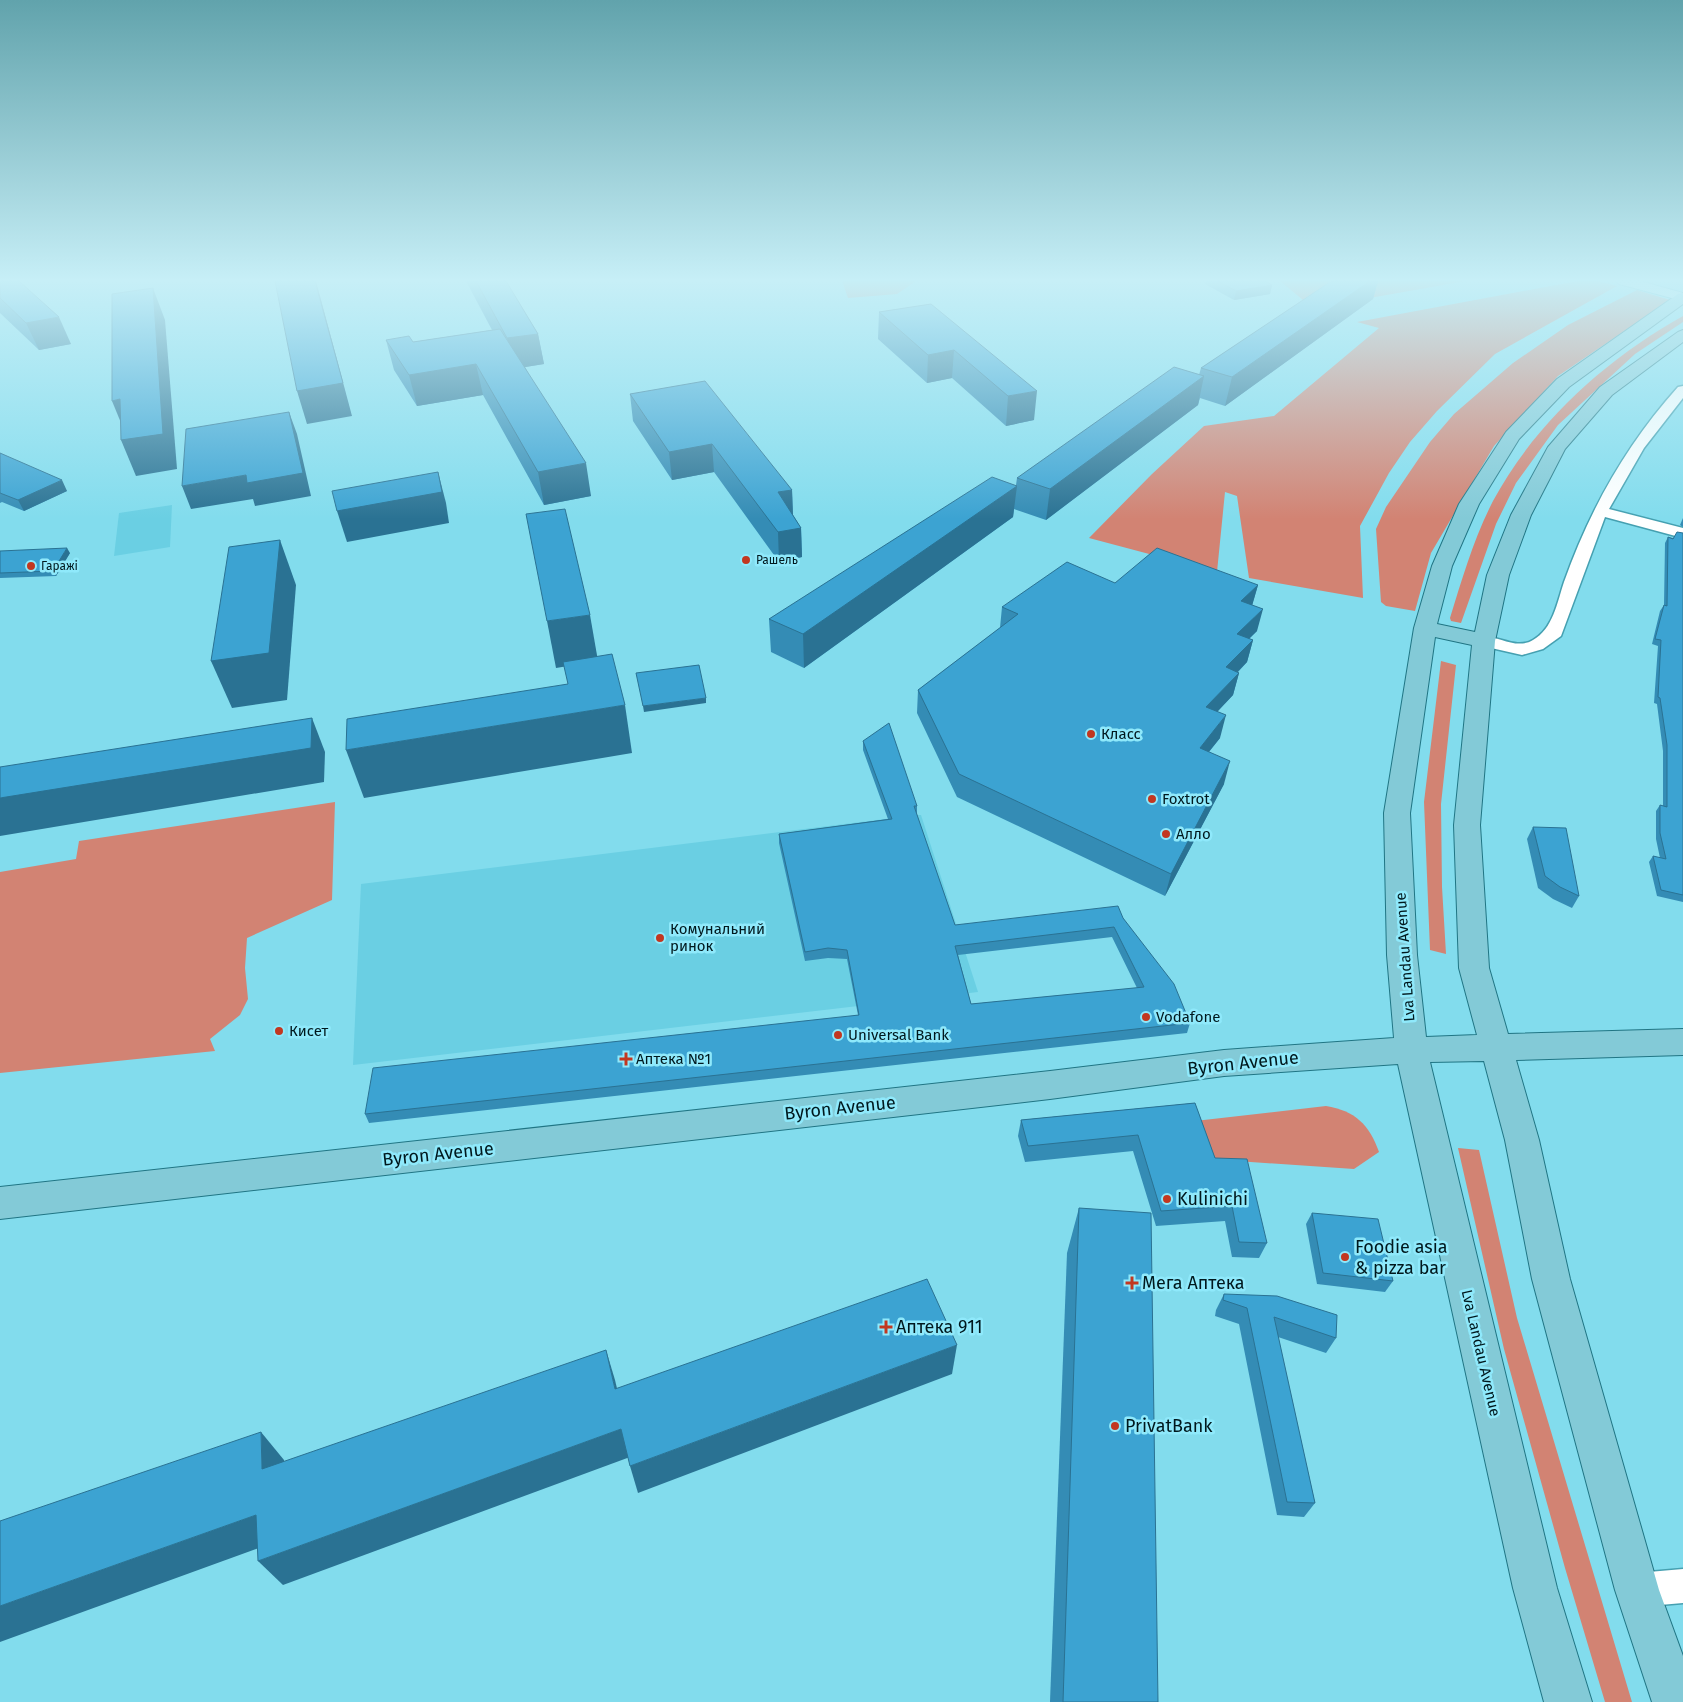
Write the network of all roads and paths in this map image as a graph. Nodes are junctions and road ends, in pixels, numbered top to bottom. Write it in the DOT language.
graph roads {
  1 [pos="1594,360"];
  2 [pos="1648,360"];
  3 [pos="1683,390"];
  4 [pos="1600,511"];
  5 [pos="1683,533"];
  6 [pos="1425,628"];
  7 [pos="1484,641"];
  8 [pos="1683,1042"];
  9 [pos="1496,1048"];
  10 [pos="1411,1050"];
  11 [pos="0,1203"];
  12 [pos="1683,1586"];
  13 [pos="1637,1590"];
  14 [pos="1568,1702"];
  15 [pos="1676,1702"];
  1 -- 6 [label="main road, Lva Landau Avenue"];
  2 -- 7 [label="main road"];
  3 -- 4 [label="street"];
  4 -- 5 [label="street"];
  4 -- 7 [label="street"];
  6 -- 7 [label="main road"];
  6 -- 10 [label="main road, Lva Landau Avenue"];
  7 -- 9 [label="main road"];
  8 -- 9 [label="main road, Byron Avenue"];
  9 -- 10 [label="main road, Byron Avenue"];
  9 -- 13 [label="main road"];
  10 -- 11 [label="main road, Byron Avenue"];
  10 -- 14 [label="main road, Lva Landau Avenue"];
  12 -- 13 [label="street"];
  13 -- 15 [label="main road"];
}
